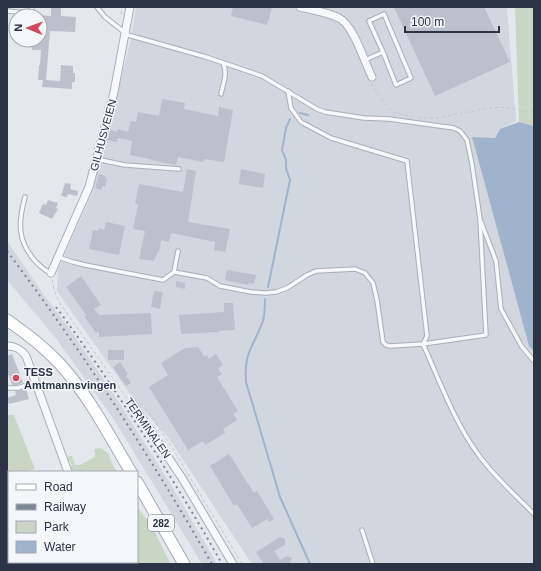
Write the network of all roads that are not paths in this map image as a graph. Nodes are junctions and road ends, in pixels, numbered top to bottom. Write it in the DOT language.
graph roads {
  1 [pos="32,7"];
  2 [pos="97,7"];
  3 [pos="130,7"];
  4 [pos="300,7"];
  5 [pos="7,11"];
  6 [pos="124,33"];
  7 [pos="383,52"];
  8 [pos="364,61"];
  9 [pos="223,63"];
  10 [pos="371,80"];
  11 [pos="288,91"];
  12 [pos="221,94"];
  13 [pos="96,159"];
  14 [pos="179,169"];
  15 [pos="25,197"];
  16 [pos="480,219"];
  17 [pos="178,251"];
  18 [pos="58,257"];
  19 [pos="174,272"];
  20 [pos="52,273"];
  21 [pos="7,320"];
  22 [pos="423,344"];
  23 [pos="7,346"];
  24 [pos="534,361"];
  25 [pos="35,382"];
  26 [pos="7,388"];
  27 [pos="134,406"];
  28 [pos="68,471"];
  29 [pos="130,471"];
  30 [pos="138,484"];
  31 [pos="534,514"];
  32 [pos="362,530"];
  33 [pos="184,564"];
  34 [pos="233,564"];
  35 [pos="373,564"];
  1 -- 5 [label="lane"];
  2 -- 6 [label="lane"];
  3 -- 6 [label="street, GILHUSVEIEN"];
  4 -- 8 [label="street"];
  6 -- 9 [label="lane"];
  6 -- 13 [label="street, GILHUSVEIEN"];
  7 -- 7 [label="lane"];
  7 -- 8 [label="lane"];
  8 -- 10 [label="street"];
  9 -- 11 [label="lane"];
  9 -- 12 [label="lane"];
  11 -- 16 [label="lane"];
  11 -- 22 [label="lane"];
  13 -- 14 [label="lane"];
  13 -- 18 [label="street, GILHUSVEIEN"];
  15 -- 20 [label="lane"];
  16 -- 22 [label="lane"];
  16 -- 24 [label="lane"];
  17 -- 19 [label="lane"];
  18 -- 19 [label="lane"];
  18 -- 20 [label="street, GILHUSVEIEN"];
  19 -- 22 [label="lane"];
  21 -- 29 [label="main road"];
  22 -- 31 [label="lane"];
  23 -- 25 [label="street"];
  25 -- 26 [label="lane"];
  25 -- 28 [label="street"];
  27 -- 34 [label="street, TERMINALEN"];
  30 -- 33 [label="main road, 282"];
  32 -- 35 [label="lane"];
}
